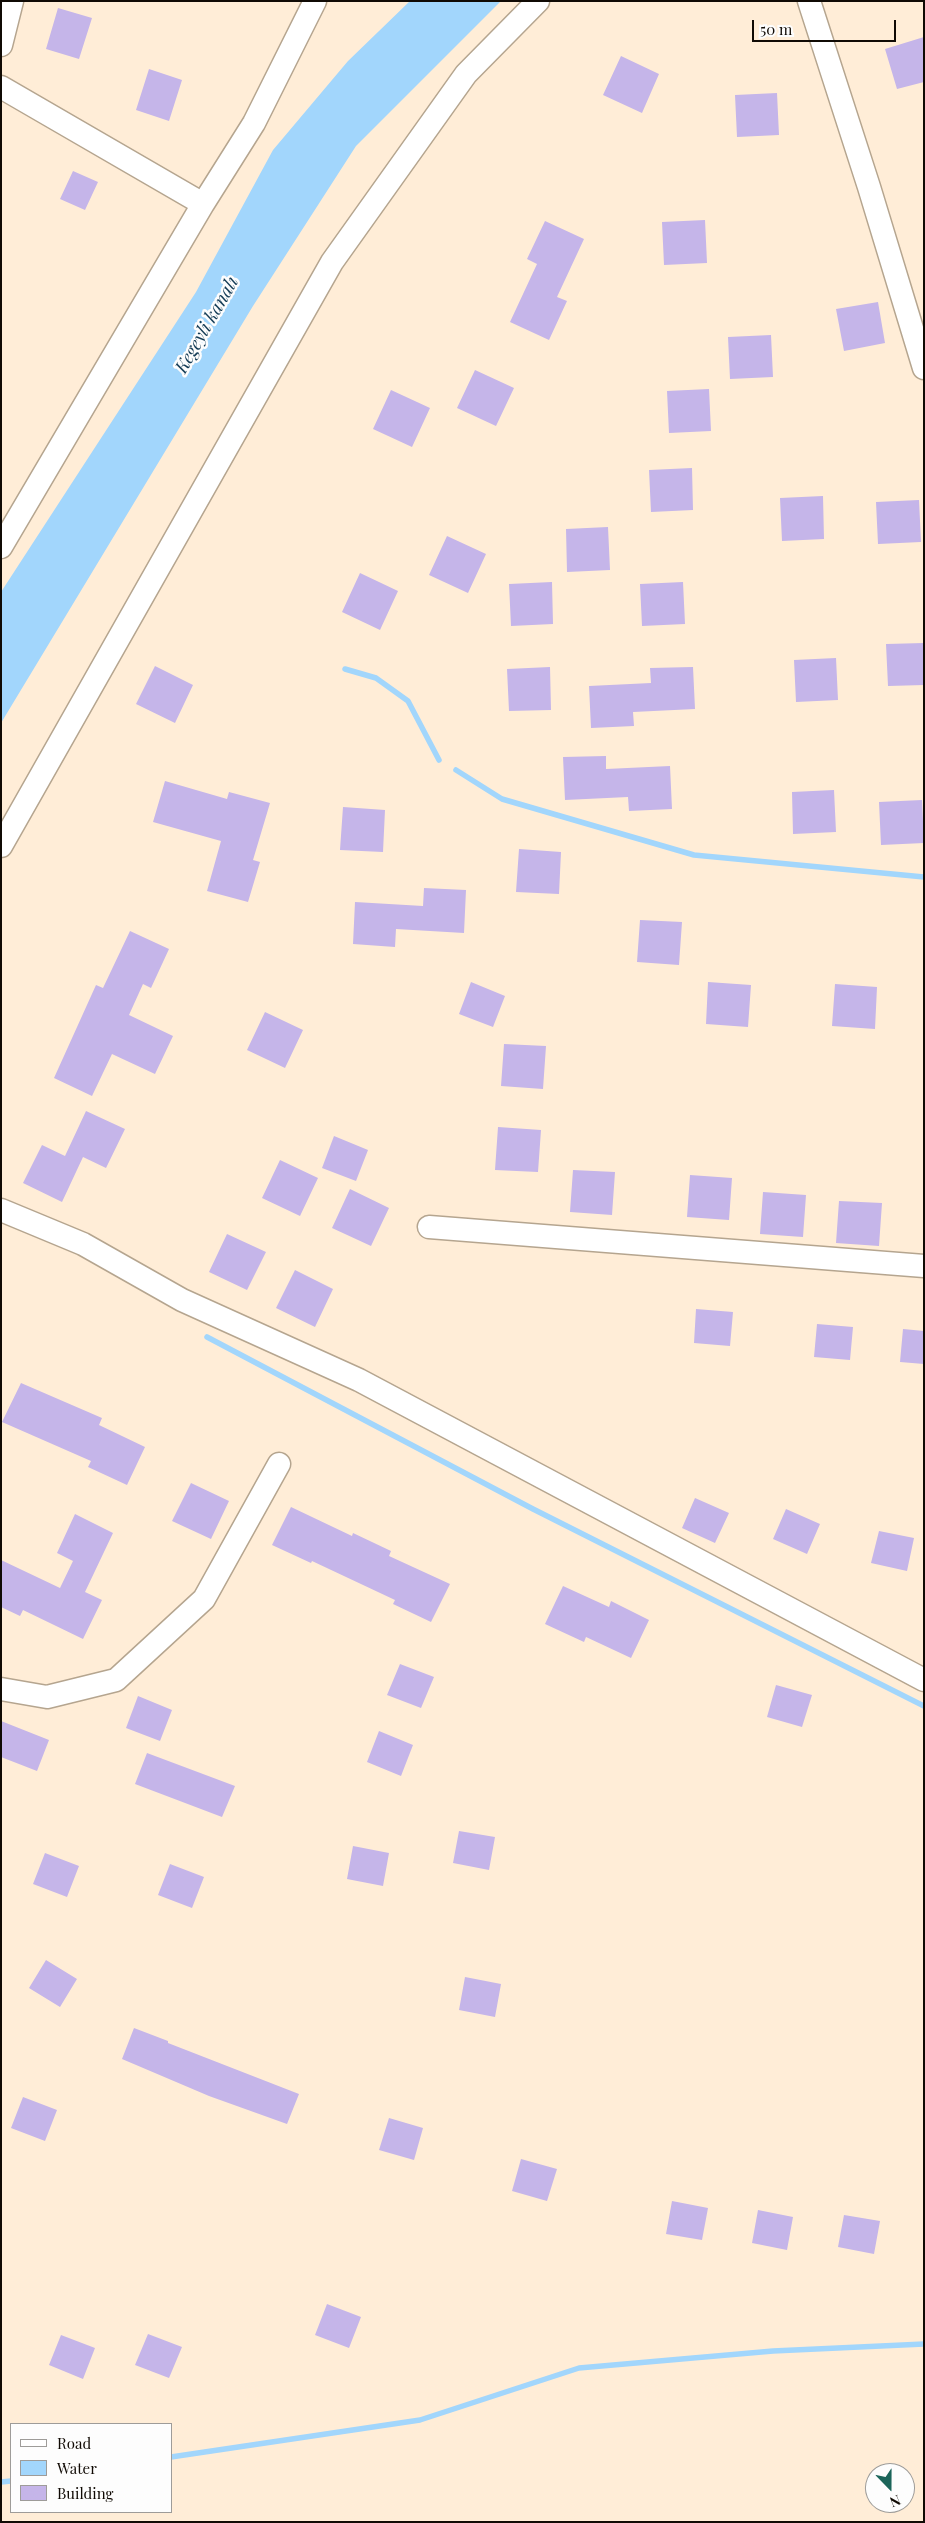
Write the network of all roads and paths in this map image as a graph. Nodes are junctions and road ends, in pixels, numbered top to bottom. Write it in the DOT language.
graph roads {
  1 [pos="12,1"];
  2 [pos="315,1"];
  3 [pos="538,1"];
  4 [pos="809,1"];
  5 [pos="1,45"];
  6 [pos="1,87"];
  7 [pos="203,204"];
  8 [pos="924,368"];
  9 [pos="1,547"];
  10 [pos="1,846"];
  11 [pos="1,1210"];
  12 [pos="429,1226"];
  13 [pos="924,1266"];
  14 [pos="279,1464"];
  15 [pos="924,1680"];
  16 [pos="1,1689"];
  1 -- 5 [label="street"];
  2 -- 7 [label="street"];
  3 -- 10 [label="street"];
  4 -- 8 [label="street"];
  6 -- 7 [label="street"];
  7 -- 9 [label="street"];
  11 -- 15 [label="street"];
  12 -- 13 [label="street"];
  14 -- 16 [label="street"];
}
